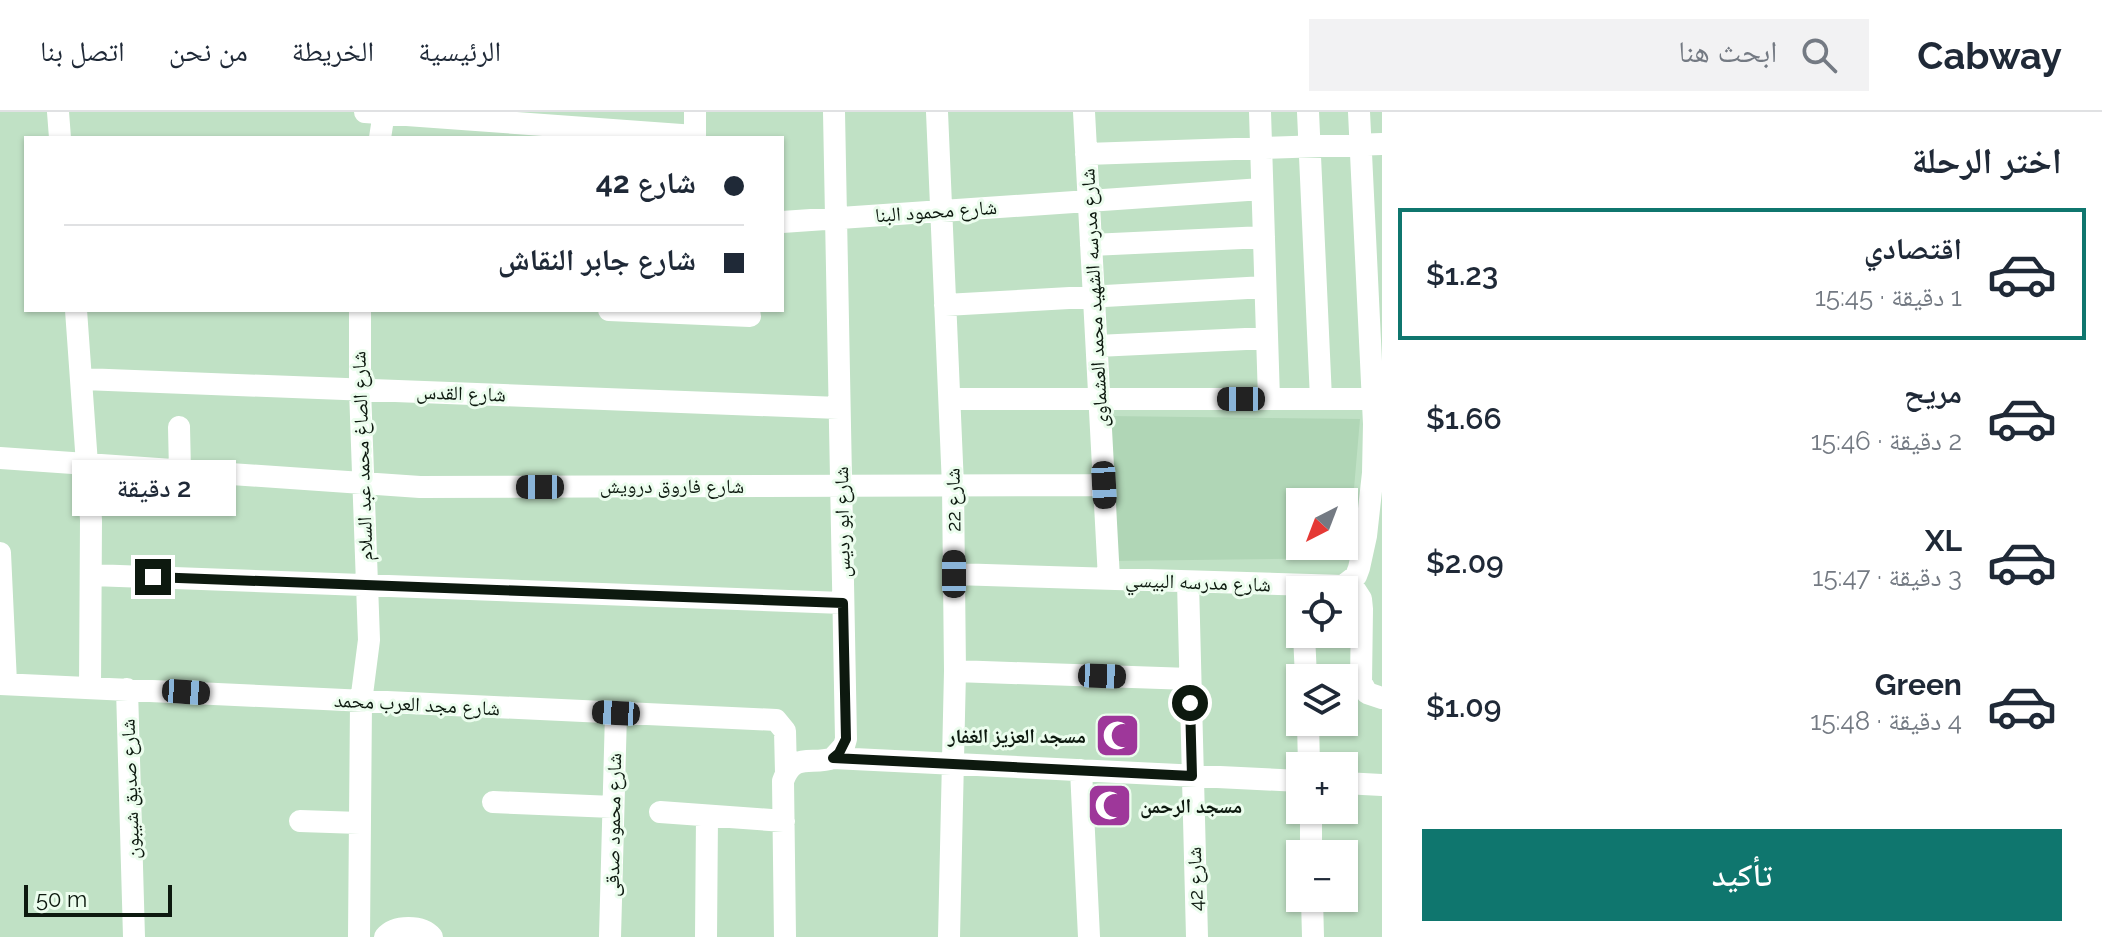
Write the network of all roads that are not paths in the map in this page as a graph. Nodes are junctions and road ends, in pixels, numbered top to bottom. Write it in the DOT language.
graph roads {
  1 [pos="58,112"];
  2 [pos="377,112"];
  3 [pos="695,112"];
  4 [pos="834,112"];
  5 [pos="937,112"];
  6 [pos="1084,112"];
  7 [pos="1260,112"];
  8 [pos="1308,112"];
  9 [pos="1359,112"];
  10 [pos="60,136"];
  11 [pos="380,136"];
  12 [pos="682,136"];
  13 [pos="695,136"];
  14 [pos="1371,144"];
  15 [pos="1310,146"];
  16 [pos="1261,148"];
  17 [pos="1086,154"];
  18 [pos="1262,189"];
  19 [pos="1089,200"];
  20 [pos="941,210"];
  21 [pos="836,218"];
  22 [pos="784,222"];
  23 [pos="1264,237"];
  24 [pos="1091,245"];
  25 [pos="1265,287"];
  26 [pos="1094,297"];
  27 [pos="945,305"];
  28 [pos="76,312"];
  29 [pos="360,312"];
  30 [pos="656,312"];
  31 [pos="750,316"];
  32 [pos="1267,338"];
  33 [pos="1097,346"];
  34 [pos="1376,367"];
  35 [pos="83,379"];
  36 [pos="360,389"];
  37 [pos="950,399"];
  38 [pos="1099,399"];
  39 [pos="1269,399"];
  40 [pos="1321,399"];
  41 [pos="1372,399"];
  42 [pos="839,408"];
  43 [pos="179,427"];
  44 [pos="0,458"];
  45 [pos="89,465"];
  46 [pos="180,471"];
  47 [pos="1378,474"];
  48 [pos="363,485"];
  49 [pos="1104,485"];
  50 [pos="841,486"];
  51 [pos="953,486"];
  52 [pos="0,553"];
  53 [pos="954,574"];
  54 [pos="92,575"];
  55 [pos="1354,576"];
  56 [pos="1109,579"];
  57 [pos="1188,582"];
  58 [pos="367,585"];
  59 [pos="1286,586"];
  60 [pos="1358,594"];
  61 [pos="843,603"];
  62 [pos="955,671"];
  63 [pos="1190,679"];
  64 [pos="3,684"];
  65 [pos="90,687"];
  66 [pos="127,689"];
  67 [pos="1382,698"];
  68 [pos="361,702"];
  69 [pos="616,713"];
  70 [pos="833,758"];
  71 [pos="953,764"];
  72 [pos="1081,770"];
  73 [pos="786,773"];
  74 [pos="1192,776"];
  75 [pos="1286,780"];
  76 [pos="1358,784"];
  77 [pos="1382,785"];
  78 [pos="493,802"];
  79 [pos="613,807"];
  80 [pos="660,812"];
  81 [pos="707,816"];
  82 [pos="300,821"];
  83 [pos="784,821"];
  84 [pos="360,823"];
  85 [pos="1312,912"];
  86 [pos="134,937"];
  87 [pos="359,937"];
  88 [pos="385,937"];
  89 [pos="432,937"];
  90 [pos="610,937"];
  91 [pos="706,937"];
  92 [pos="785,937"];
  93 [pos="949,937"];
  94 [pos="1089,937"];
  95 [pos="1197,937"];
  96 [pos="1313,937"];
  1 -- 10 [label="street"];
  2 -- 11 [label="street"];
  2 -- 12 [label="street"];
  3 -- 13 [label="street"];
  4 -- 21 [label="street, شارع ابو رديس"];
  5 -- 20 [label="street, شارع 22"];
  6 -- 17 [label="street, شارع مدرسه الشهيد محمد العشماوى"];
  7 -- 16 [label="street"];
  8 -- 15 [label="street"];
  9 -- 14 [label="street"];
  14 -- 15 [label="street"];
  14 -- 34 [label="street"];
  15 -- 16 [label="street"];
  15 -- 40 [label="street"];
  16 -- 17 [label="street"];
  16 -- 18 [label="street"];
  17 -- 19 [label="street, شارع مدرسه الشهيد محمد العشماوى"];
  18 -- 19 [label="street, شارع محمود البنا"];
  18 -- 23 [label="street"];
  19 -- 20 [label="street, شارع محمود البنا"];
  19 -- 24 [label="street, شارع مدرسه الشهيد محمد العشماوى"];
  20 -- 21 [label="street, شارع محمود البنا"];
  20 -- 27 [label="street, شارع 22"];
  21 -- 22 [label="street, شارع محمود البنا"];
  21 -- 42 [label="street, شارع ابو رديس"];
  23 -- 24 [label="street"];
  23 -- 25 [label="street"];
  24 -- 26 [label="street, شارع مدرسه الشهيد محمد العشماوى"];
  25 -- 26 [label="street"];
  25 -- 32 [label="street"];
  26 -- 27 [label="street"];
  26 -- 33 [label="street, شارع مدرسه الشهيد محمد العشماوى"];
  27 -- 37 [label="street, شارع 22"];
  28 -- 35 [label="street"];
  29 -- 36 [label="street, شارع الصاغ محمد عبد السلام"];
  30 -- 31 [label="street"];
  32 -- 33 [label="street"];
  32 -- 39 [label="street"];
  33 -- 38 [label="street, شارع مدرسه الشهيد محمد العشماوى"];
  34 -- 41 [label="street"];
  35 -- 36 [label="street, شارع القدس"];
  35 -- 45 [label="street"];
  36 -- 42 [label="street, شارع القدس"];
  36 -- 48 [label="street, شارع الصاغ محمد عبد السلام"];
  37 -- 38 [label="street"];
  37 -- 51 [label="street, شارع 22"];
  38 -- 39 [label="street"];
  38 -- 49 [label="street, شارع مدرسه الشهيد محمد العشماوى"];
  39 -- 40 [label="street"];
  40 -- 41 [label="street"];
  41 -- 47 [label="street"];
  42 -- 50 [label="street, شارع ابو رديس"];
  43 -- 46 [label="street"];
  44 -- 45 [label="street, شارع فاروق درويش"];
  45 -- 46 [label="street, شارع فاروق درويش"];
  45 -- 54 [label="street"];
  46 -- 48 [label="street, شارع فاروق درويش"];
  47 -- 55 [label="street"];
  48 -- 50 [label="street, شارع فاروق درويش"];
  48 -- 58 [label="street, شارع الصاغ محمد عبد السلام"];
  49 -- 51 [label="street, شارع فاروق درويش"];
  49 -- 56 [label="street, شارع مدرسه الشهيد محمد العشماوى"];
  50 -- 51 [label="street, شارع فاروق درويش"];
  50 -- 61 [label="street, شارع ابو رديس"];
  51 -- 53 [label="street, شارع 22"];
  52 -- 64 [label="street"];
  53 -- 56 [label="street, شارع مدرسه البيسي"];
  53 -- 62 [label="street, شارع 22"];
  54 -- 58 [label="street"];
  54 -- 65 [label="street"];
  56 -- 57 [label="street, شارع مدرسه البيسي"];
  57 -- 59 [label="street, شارع مدرسه البيسي"];
  57 -- 63 [label="street, شارع 42"];
  58 -- 61 [label="street"];
  58 -- 68 [label="street, شارع الصاغ محمد عبد السلام"];
  60 -- 67 [label="street"];
  61 -- 70 [label="street, شارع ابو رديس"];
  62 -- 63 [label="street"];
  62 -- 71 [label="street, شارع 22"];
  63 -- 74 [label="street, شارع 42"];
  64 -- 65 [label="street, شارع مجد العرب محمد"];
  65 -- 66 [label="street, شارع مجد العرب محمد"];
  66 -- 68 [label="street, شارع مجد العرب محمد"];
  66 -- 86 [label="street, شارع صديق شيبون"];
  68 -- 69 [label="street, شارع مجد العرب محمد"];
  68 -- 84 [label="street, شارع الصاغ محمد عبد السلام"];
  69 -- 73 [label="street, شارع مجد العرب محمد"];
  69 -- 79 [label="street, شارع محمود صدقى"];
  70 -- 71 [label="street"];
  70 -- 73 [label="street"];
  71 -- 72 [label="street"];
  71 -- 93 [label="street, شارع 22"];
  72 -- 74 [label="street"];
  72 -- 94 [label="street"];
  73 -- 83 [label="street"];
  74 -- 75 [label="street"];
  74 -- 95 [label="street, شارع 42"];
  76 -- 77 [label="street"];
  78 -- 79 [label="street"];
  79 -- 90 [label="street, شارع محمود صدقى"];
  80 -- 81 [label="street"];
  81 -- 83 [label="street"];
  81 -- 91 [label="street"];
  82 -- 84 [label="street"];
  83 -- 92 [label="street"];
  84 -- 87 [label="street, شارع الصاغ محمد عبد السلام"];
  85 -- 96 [label="street"];
  88 -- 89 [label="street"];
}
